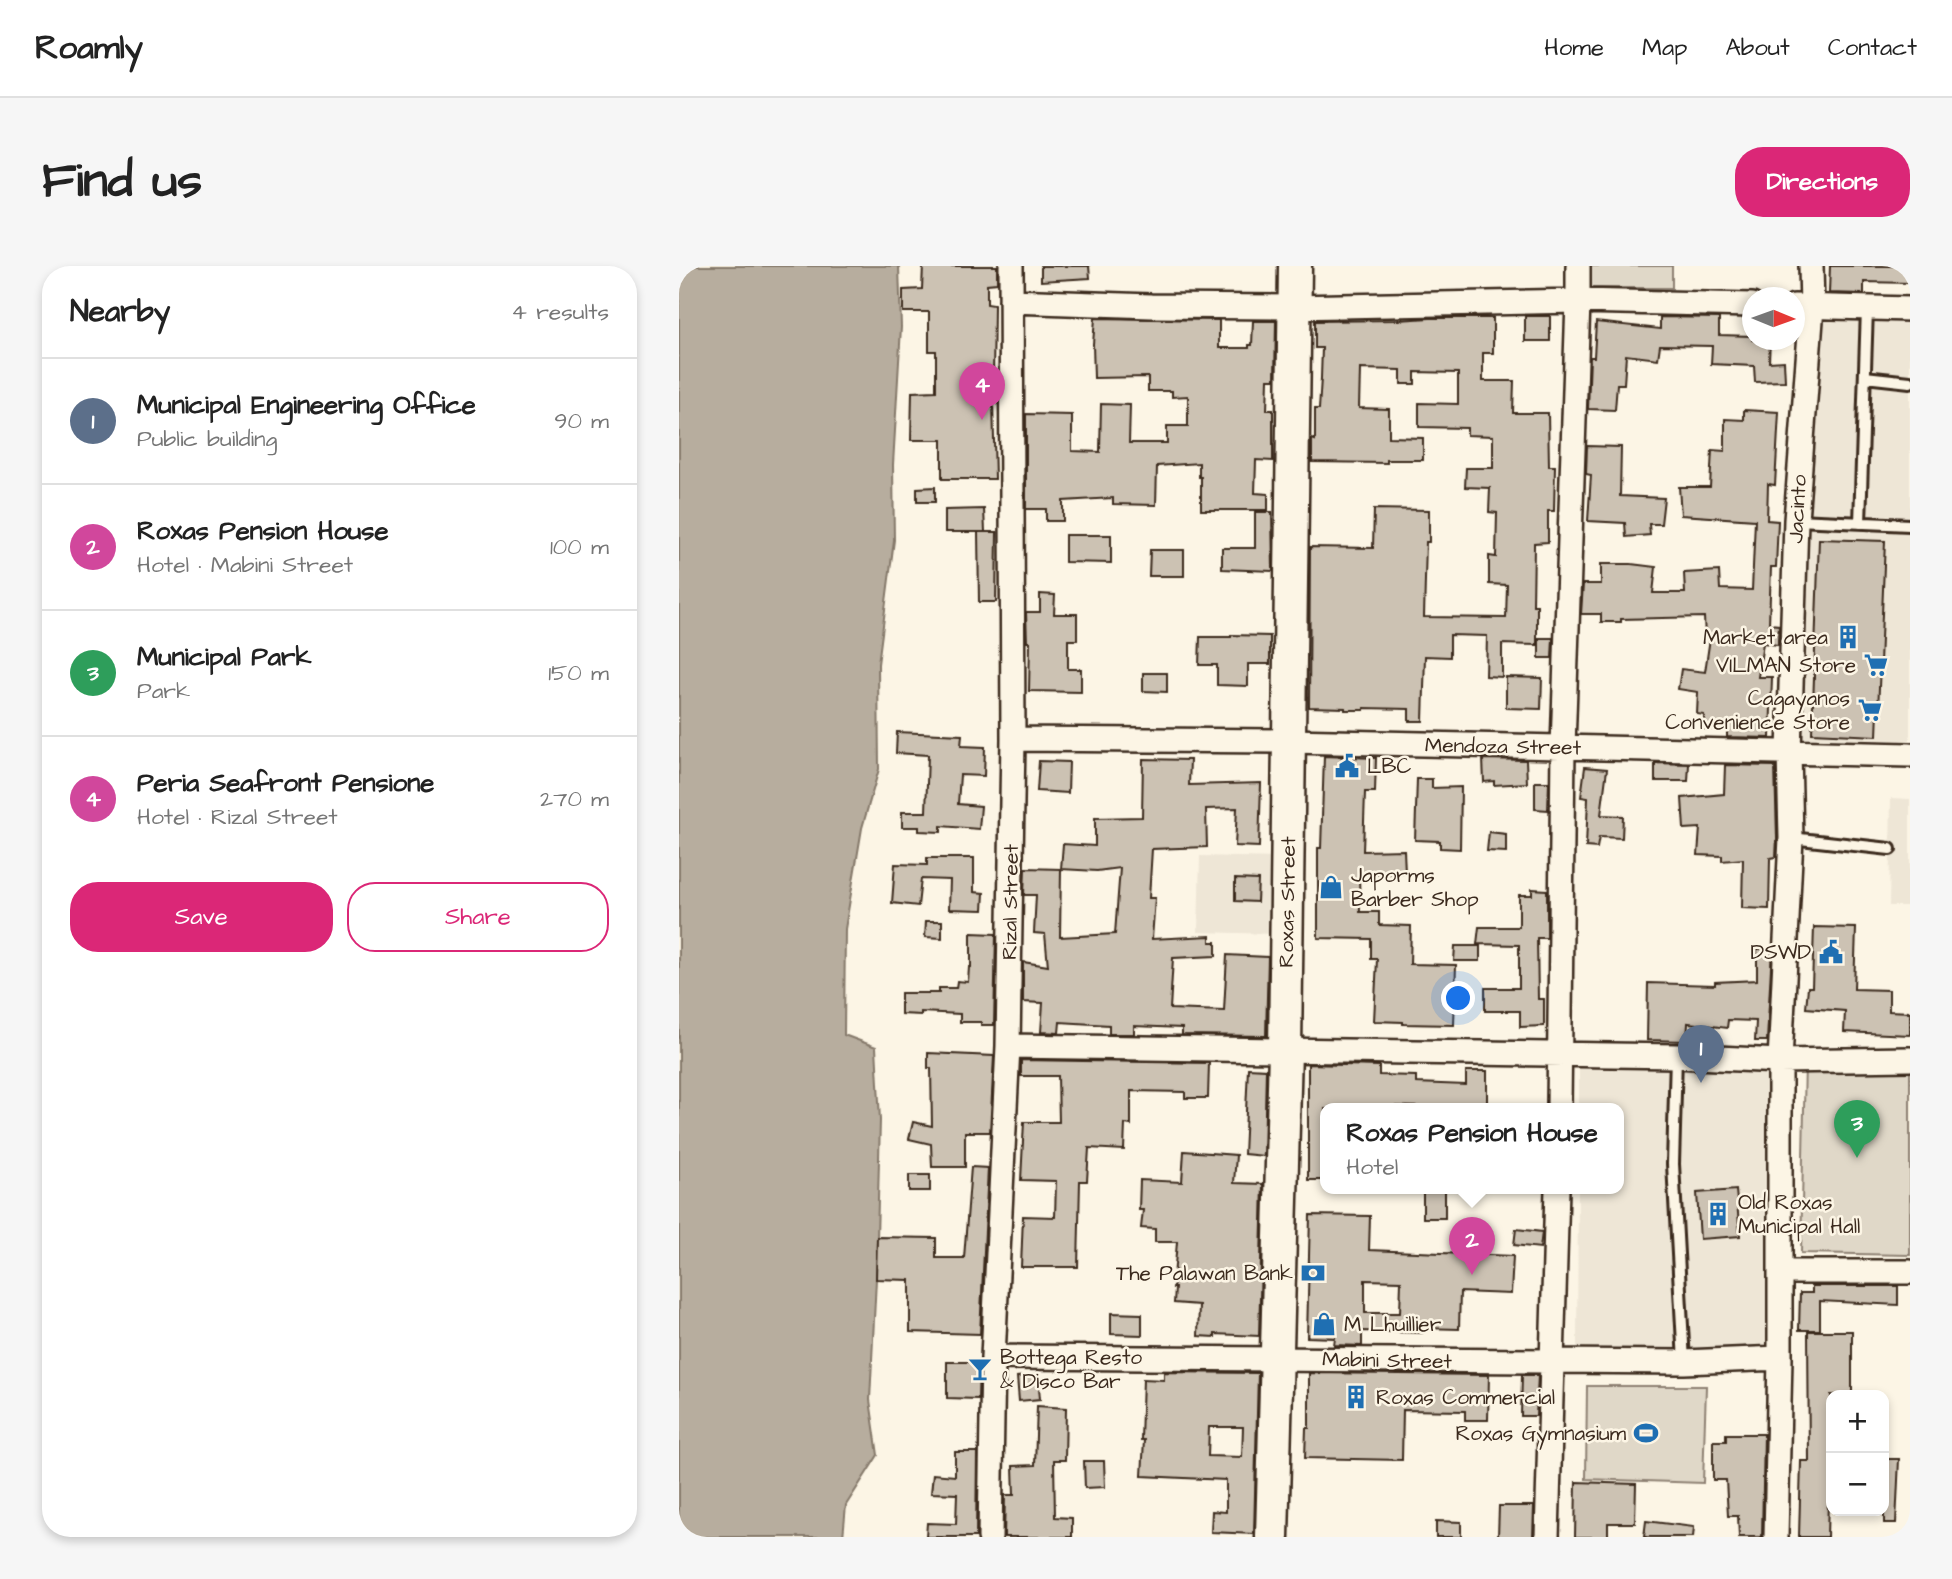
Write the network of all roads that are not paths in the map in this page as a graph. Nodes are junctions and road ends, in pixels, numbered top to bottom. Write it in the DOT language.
graph roads {
  1 [pos="1011,266"];
  2 [pos="1295,266"];
  3 [pos="1578,266"];
  4 [pos="1811,266"];
  5 [pos="1805,296"];
  6 [pos="1011,300"];
  7 [pos="1578,301"];
  8 [pos="1742,305"];
  9 [pos="1805,306"];
  10 [pos="1293,307"];
  11 [pos="1867,308"];
  12 [pos="1910,309"];
  13 [pos="1801,350"];
  14 [pos="1865,377"];
  15 [pos="1910,382"];
  16 [pos="1795,520"];
  17 [pos="1860,523"];
  18 [pos="1910,525"];
  19 [pos="1013,739"];
  20 [pos="1289,741"];
  21 [pos="1563,747"];
  22 [pos="1789,752"];
  23 [pos="1910,755"];
  24 [pos="1791,838"];
  25 [pos="1890,849"];
  26 [pos="1008,1046"];
  27 [pos="1285,1050"];
  28 [pos="1560,1055"];
  29 [pos="1676,1056"];
  30 [pos="1910,1059"];
  31 [pos="1780,1061"];
  32 [pos="1559,1103"];
  33 [pos="1557,1194"];
  34 [pos="1781,1272"];
  35 [pos="1910,1272"];
  36 [pos="993,1357"];
  37 [pos="1780,1358"];
  38 [pos="1277,1359"];
  39 [pos="1553,1362"];
  40 [pos="1684,1362"];
  41 [pos="991,1537"];
  42 [pos="1272,1537"];
  43 [pos="1547,1537"];
  44 [pos="1776,1537"];
  1 -- 6 [label="street, Rizal Street"];
  2 -- 10 [label="main road, Roxas Street"];
  3 -- 7 [label="street"];
  4 -- 5 [label="street, Jacinto"];
  6 -- 10 [label="street"];
  6 -- 19 [label="street, Rizal Street"];
  7 -- 8 [label="street"];
  7 -- 10 [label="street"];
  7 -- 21 [label="street"];
  9 -- 11 [label="street"];
  10 -- 20 [label="main road, Roxas Street"];
  11 -- 12 [label="street"];
  11 -- 14 [label="lane"];
  13 -- 16 [label="street, Jacinto"];
  14 -- 15 [label="lane"];
  14 -- 17 [label="lane"];
  16 -- 17 [label="lane"];
  16 -- 22 [label="street, Jacinto"];
  17 -- 18 [label="lane"];
  19 -- 20 [label="street, Mendoza Street"];
  19 -- 26 [label="street, Rizal Street"];
  20 -- 21 [label="street, Mendoza Street"];
  20 -- 27 [label="main road, Roxas Street"];
  21 -- 22 [label="street, Mendoza Street"];
  21 -- 28 [label="street"];
  22 -- 23 [label="street, Mendoza Street"];
  22 -- 24 [label="street, Jacinto"];
  24 -- 25 [label="lane"];
  24 -- 31 [label="street, Jacinto"];
  26 -- 27 [label="street"];
  26 -- 36 [label="street, Rizal Street"];
  27 -- 28 [label="street"];
  27 -- 38 [label="main road, Roxas Street"];
  28 -- 29 [label="street"];
  28 -- 32 [label="street"];
  29 -- 31 [label="street"];
  29 -- 40 [label="lane"];
  30 -- 31 [label="street"];
  31 -- 34 [label="street, Jacinto"];
  33 -- 39 [label="street"];
  34 -- 35 [label="street"];
  34 -- 37 [label="street, Jacinto"];
  36 -- 38 [label="street, Mabini Street"];
  36 -- 41 [label="street, Rizal Street"];
  37 -- 40 [label="street, Mabini Street"];
  37 -- 44 [label="street, Jacinto"];
  38 -- 39 [label="street, Mabini Street"];
  38 -- 42 [label="main road, Roxas Street"];
  39 -- 40 [label="street, Mabini Street"];
  39 -- 43 [label="street"];
}
